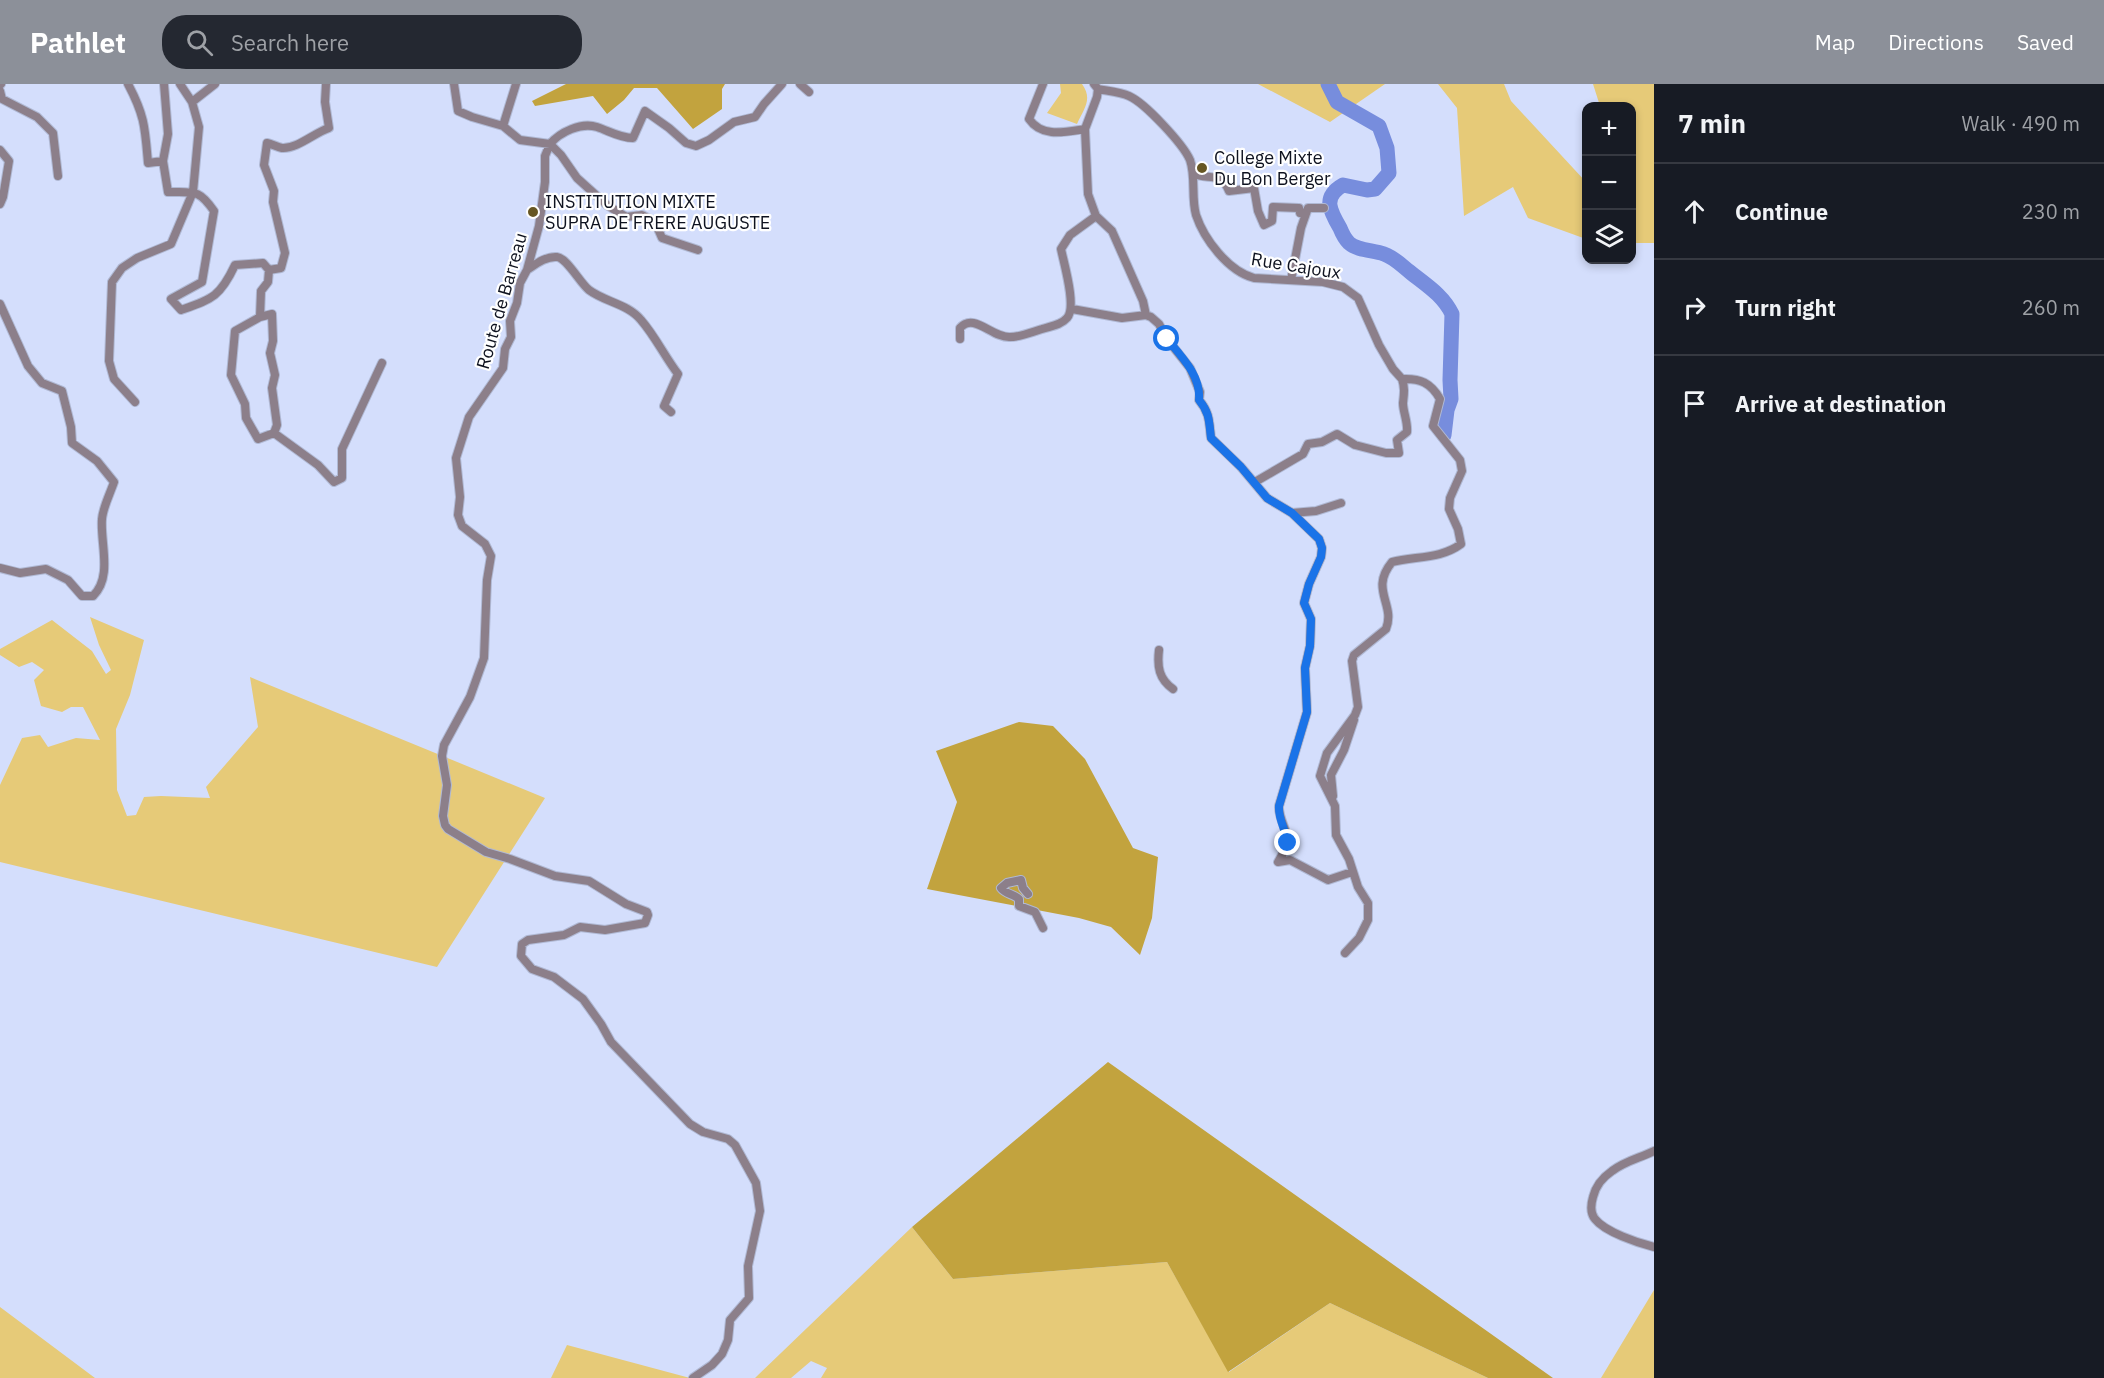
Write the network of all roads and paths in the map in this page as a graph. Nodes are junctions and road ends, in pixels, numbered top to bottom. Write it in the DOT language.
graph roads {
  1 [pos="128,84"];
  2 [pos="164,84"];
  3 [pos="180,84"];
  4 [pos="215,84"];
  5 [pos="326,84"];
  6 [pos="454,84"];
  7 [pos="516,84"];
  8 [pos="782,84"];
  9 [pos="800,84"];
  10 [pos="1043,84"];
  11 [pos="1096,86"];
  12 [pos="0,92"];
  13 [pos="809,92"];
  14 [pos="192,102"];
  15 [pos="503,126"];
  16 [pos="1085,129"];
  17 [pos="550,144"];
  18 [pos="0,150"];
  19 [pos="163,161"];
  20 [pos="1193,173"];
  21 [pos="58,176"];
  22 [pos="193,192"];
  23 [pos="0,204"];
  24 [pos="1324,208"];
  25 [pos="1306,212"];
  26 [pos="1096,216"];
  27 [pos="698,250"];
  28 [pos="269,270"];
  29 [pos="527,270"];
  30 [pos="1291,280"];
  31 [pos="0,304"];
  32 [pos="1072,309"];
  33 [pos="1146,315"];
  34 [pos="260,317"];
  35 [pos="960,339"];
  36 [pos="382,363"];
  37 [pos="1402,379"];
  38 [pos="135,402"];
  39 [pos="671,412"];
  40 [pos="274,434"];
  41 [pos="1255,482"];
  42 [pos="1341,503"];
  43 [pos="1292,513"];
  44 [pos="0,568"];
  45 [pos="1159,650"];
  46 [pos="1173,689"];
  47 [pos="1355,715"];
  48 [pos="1335,806"];
  49 [pos="1352,872"];
  50 [pos="1029,894"];
  51 [pos="1043,928"];
  52 [pos="1345,953"];
  53 [pos="1654,1151"];
  54 [pos="1654,1246"];
  55 [pos="693,1378"];
  1 -- 19 [label="street"];
  2 -- 19 [label="street"];
  3 -- 14 [label="street"];
  4 -- 14 [label="street"];
  5 -- 28 [label="street"];
  6 -- 15 [label="street"];
  7 -- 15 [label="street"];
  8 -- 17 [label="street"];
  9 -- 13 [label="street"];
  10 -- 16 [label="street"];
  11 -- 16 [label="street"];
  11 -- 20 [label="street, Rue Cajoux"];
  12 -- 21 [label="street"];
  14 -- 22 [label="street"];
  15 -- 17 [label="street"];
  16 -- 26 [label="street"];
  17 -- 27 [label="street"];
  17 -- 29 [label="street, Route de Barreau"];
  18 -- 23 [label="street"];
  19 -- 22 [label="street"];
  20 -- 25 [label="street"];
  20 -- 30 [label="street, Rue Cajoux"];
  22 -- 28 [label="street"];
  22 -- 38 [label="street"];
  24 -- 25 [label="street"];
  25 -- 30 [label="street"];
  26 -- 32 [label="street"];
  26 -- 33 [label="street"];
  28 -- 34 [label="street"];
  29 -- 39 [label="street"];
  29 -- 55 [label="street, Route de Barreau"];
  30 -- 37 [label="street, Rue Cajoux"];
  31 -- 44 [label="street"];
  32 -- 33 [label="street"];
  32 -- 35 [label="street"];
  33 -- 41 [label="street"];
  34 -- 40 [label="street"];
  34 -- 40 [label="street"];
  36 -- 40 [label="street"];
  37 -- 41 [label="street"];
  37 -- 47 [label="street"];
  41 -- 43 [label="street"];
  42 -- 43 [label="street"];
  43 -- 49 [label="street"];
  45 -- 46 [label="street"];
  47 -- 48 [label="street"];
  47 -- 48 [label="street"];
  48 -- 49 [label="street"];
  49 -- 52 [label="street"];
  50 -- 51 [label="street"];
  53 -- 54 [label="street"];
}
